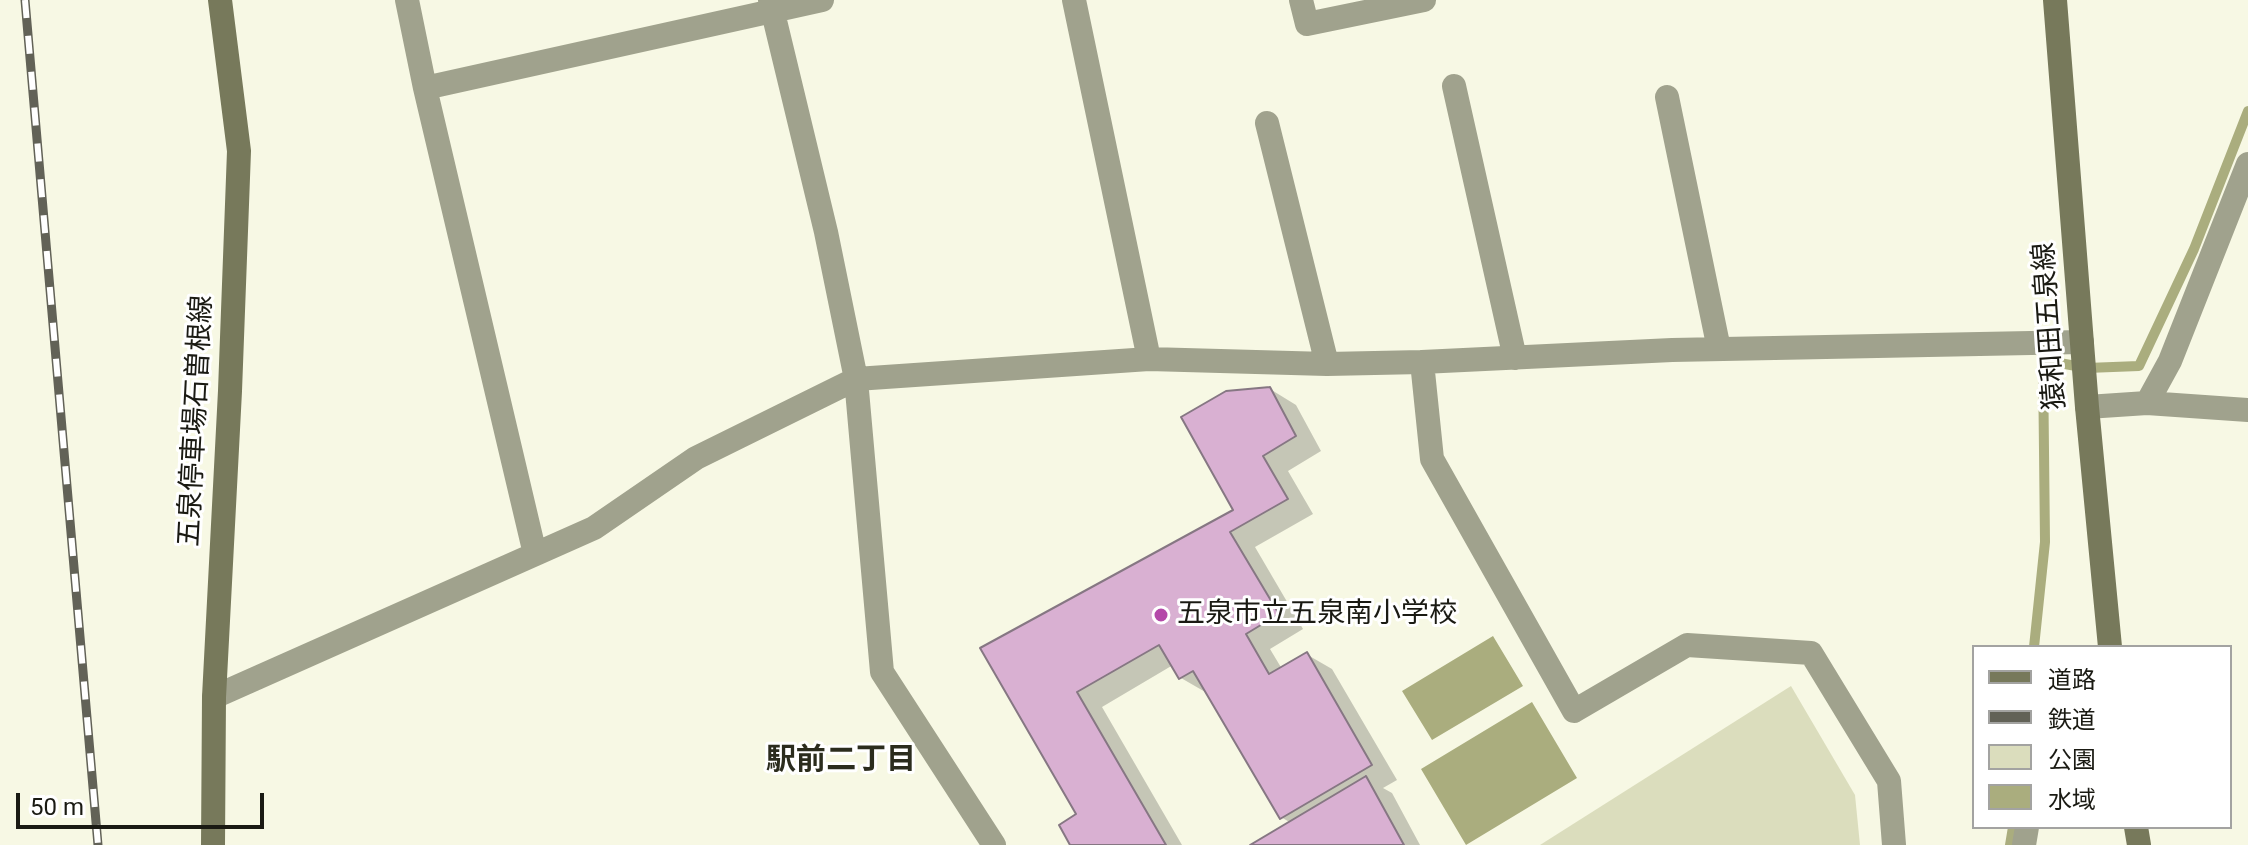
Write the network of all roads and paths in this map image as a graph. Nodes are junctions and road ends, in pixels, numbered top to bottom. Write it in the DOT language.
graph roads {
  1 [pos="220,0"];
  2 [pos="407,0"];
  3 [pos="822,0"];
  4 [pos="1074,0"];
  5 [pos="1301,0"];
  6 [pos="1424,0"];
  7 [pos="2055,0"];
  8 [pos="771,6"];
  9 [pos="1454,86"];
  10 [pos="425,88"];
  11 [pos="1667,97"];
  12 [pos="1267,123"];
  13 [pos="2248,164"];
  14 [pos="2082,342"];
  15 [pos="1719,349"];
  16 [pos="1515,358"];
  17 [pos="1149,359"];
  18 [pos="1422,362"];
  19 [pos="1327,364"];
  20 [pos="856,379"];
  21 [pos="2147,403"];
  22 [pos="2087,407"];
  23 [pos="2248,410"];
  24 [pos="535,554"];
  25 [pos="2110,645"];
  26 [pos="214,697"];
  27 [pos="213,845"];
  28 [pos="994,845"];
  29 [pos="1894,845"];
  1 -- 26 [label="main road, 五泉停車場石曽根線"];
  2 -- 10 [label="street"];
  3 -- 8 [label="street"];
  4 -- 17 [label="street"];
  5 -- 6 [label="street"];
  7 -- 14 [label="main road, 猿和田五泉線"];
  8 -- 10 [label="street"];
  8 -- 20 [label="street"];
  9 -- 16 [label="street"];
  10 -- 24 [label="street"];
  11 -- 15 [label="street"];
  12 -- 19 [label="street"];
  13 -- 21 [label="street"];
  14 -- 15 [label="street"];
  14 -- 22 [label="main road, 猿和田五泉線"];
  15 -- 16 [label="street"];
  16 -- 18 [label="street"];
  17 -- 19 [label="street"];
  17 -- 20 [label="street"];
  18 -- 19 [label="street"];
  18 -- 29 [label="street"];
  20 -- 24 [label="street"];
  20 -- 28 [label="street"];
  21 -- 22 [label="street"];
  21 -- 23 [label="street"];
  22 -- 25 [label="main road, 猿和田五泉線"];
  24 -- 26 [label="street"];
  26 -- 27 [label="main road, 五泉停車場石曽根線"];
}
